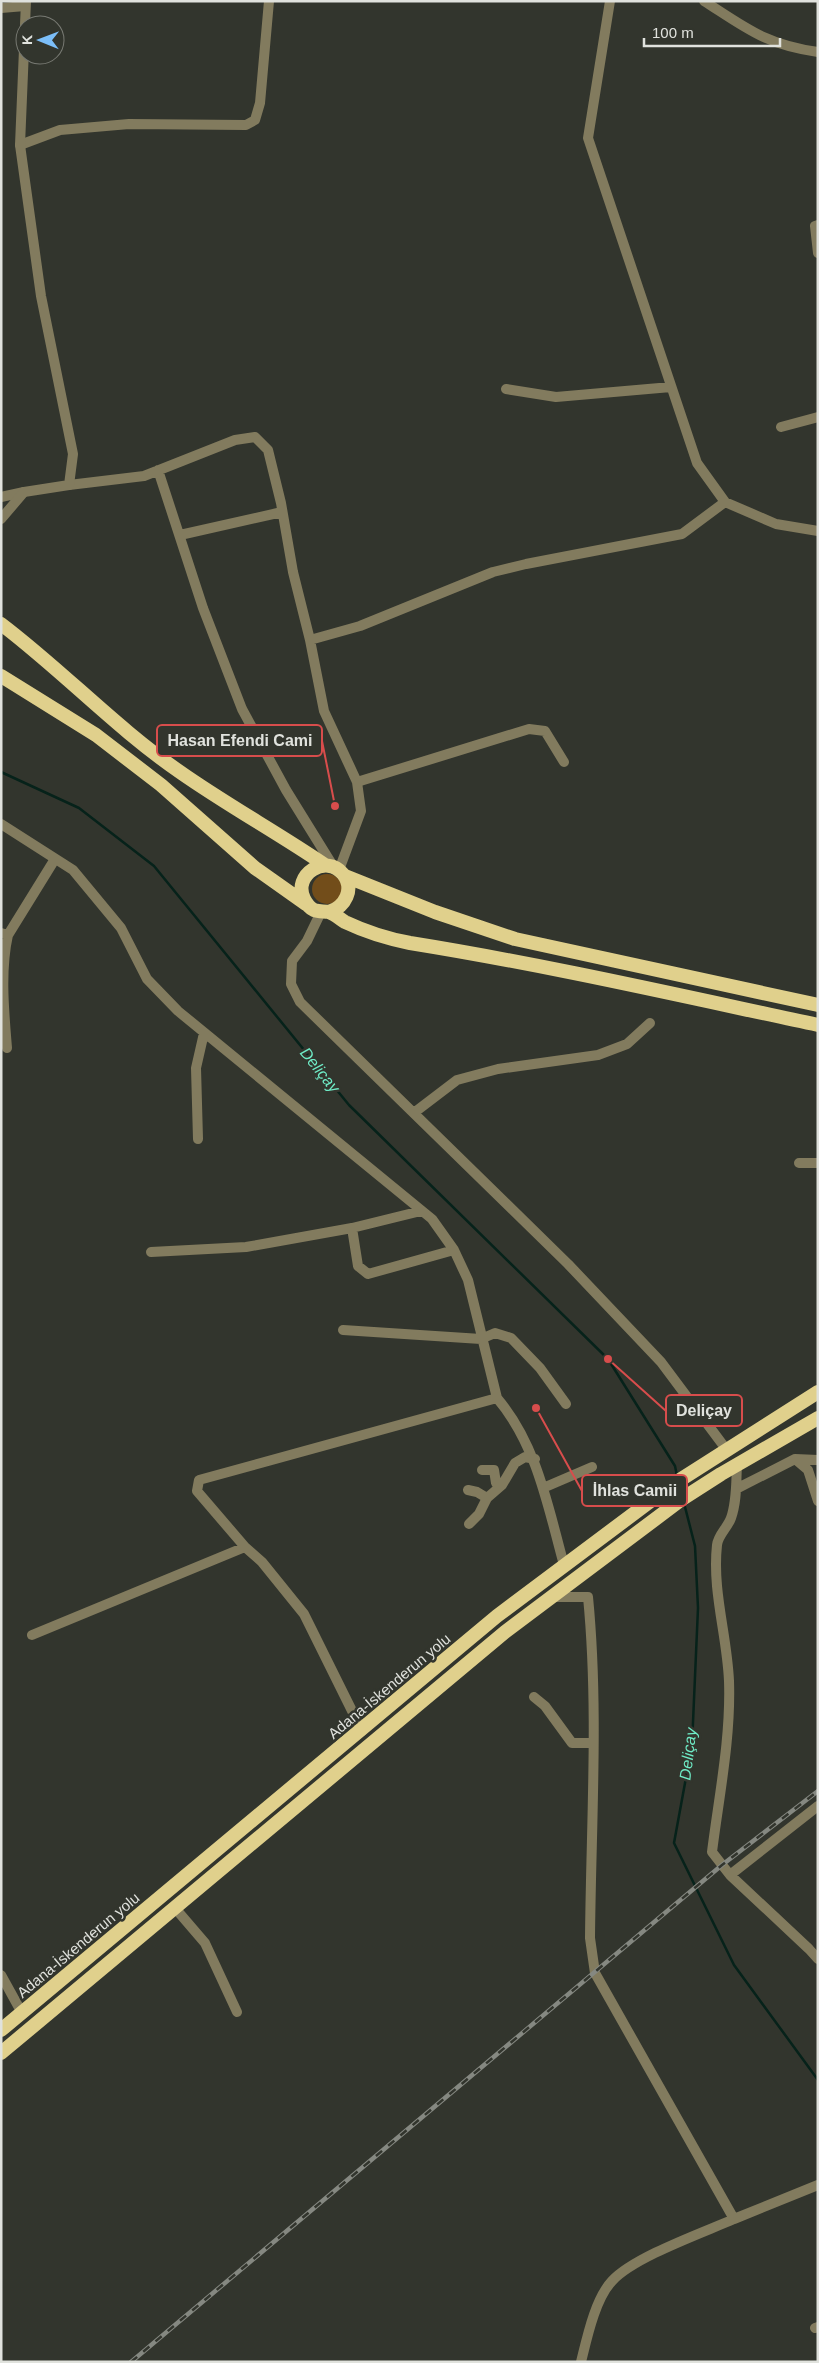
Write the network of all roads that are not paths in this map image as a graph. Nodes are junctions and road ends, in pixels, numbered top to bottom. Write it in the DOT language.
graph roads {
  1 [pos="269,1"];
  2 [pos="610,1"];
  3 [pos="704,1"];
  4 [pos="25,4"];
  5 [pos="1,8"];
  6 [pos="818,52"];
  7 [pos="20,145"];
  8 [pos="818,225"];
  9 [pos="818,253"];
  10 [pos="671,387"];
  11 [pos="506,389"];
  12 [pos="818,417"];
  13 [pos="781,427"];
  14 [pos="158,470"];
  15 [pos="69,485"];
  16 [pos="24,492"];
  17 [pos="1,497"];
  18 [pos="725,502"];
  19 [pos="282,512"];
  20 [pos="1,519"];
  21 [pos="818,531"];
  22 [pos="180,535"];
  23 [pos="1,624"];
  24 [pos="310,640"];
  25 [pos="1,676"];
  26 [pos="564,762"];
  27 [pos="357,782"];
  28 [pos="1,824"];
  29 [pos="55,859"];
  30 [pos="336,869"];
  31 [pos="308,905"];
  32 [pos="325,912"];
  33 [pos="5,934"];
  34 [pos="818,1005"];
  35 [pos="650,1023"];
  36 [pos="818,1025"];
  37 [pos="204,1033"];
  38 [pos="7,1048"];
  39 [pos="415,1112"];
  40 [pos="198,1139"];
  41 [pos="799,1163"];
  42 [pos="818,1163"];
  43 [pos="421,1211"];
  44 [pos="352,1228"];
  45 [pos="454,1250"];
  46 [pos="151,1252"];
  47 [pos="343,1330"];
  48 [pos="480,1339"];
  49 [pos="818,1392"];
  50 [pos="497,1398"];
  51 [pos="566,1404"];
  52 [pos="818,1418"];
  53 [pos="726,1450"];
  54 [pos="535,1459"];
  55 [pos="795,1459"];
  56 [pos="818,1460"];
  57 [pos="737,1465"];
  58 [pos="592,1467"];
  59 [pos="482,1470"];
  60 [pos="502,1484"];
  61 [pos="543,1488"];
  62 [pos="468,1490"];
  63 [pos="736,1490"];
  64 [pos="487,1498"];
  65 [pos="818,1501"];
  66 [pos="469,1524"];
  67 [pos="245,1547"];
  68 [pos="564,1565"];
  69 [pos="552,1597"];
  70 [pos="32,1635"];
  71 [pos="534,1697"];
  72 [pos="362,1731"];
  73 [pos="593,1743"];
  74 [pos="818,1806"];
  75 [pos="730,1875"];
  76 [pos="175,1908"];
  77 [pos="818,1959"];
  78 [pos="1,1975"];
  79 [pos="237,2012"];
  80 [pos="22,2014"];
  81 [pos="1,2030"];
  82 [pos="1,2053"];
  83 [pos="818,2185"];
  84 [pos="734,2219"];
  85 [pos="580,2362"];
  1 -- 7 [label="street"];
  2 -- 10 [label="street"];
  3 -- 6 [label="street"];
  4 -- 5 [label="street"];
  4 -- 7 [label="street"];
  7 -- 15 [label="street"];
  8 -- 9 [label="street"];
  10 -- 11 [label="street"];
  10 -- 18 [label="street"];
  12 -- 13 [label="street"];
  14 -- 15 [label="street"];
  14 -- 19 [label="street"];
  14 -- 22 [label="street"];
  15 -- 16 [label="street"];
  16 -- 17 [label="street"];
  16 -- 20 [label="street"];
  18 -- 21 [label="street"];
  18 -- 24 [label="street"];
  19 -- 22 [label="street"];
  19 -- 24 [label="street"];
  22 -- 30 [label="street"];
  23 -- 30 [label="highway"];
  24 -- 27 [label="street"];
  25 -- 31 [label="highway"];
  26 -- 27 [label="street"];
  27 -- 30 [label="street"];
  28 -- 29 [label="street"];
  29 -- 33 [label="street"];
  29 -- 37 [label="street"];
  30 -- 31 [label="highway"];
  30 -- 32 [label="highway"];
  30 -- 34 [label="highway"];
  31 -- 32 [label="highway"];
  32 -- 36 [label="highway"];
  32 -- 39 [label="street"];
  33 -- 38 [label="street"];
  35 -- 39 [label="street"];
  37 -- 40 [label="street"];
  37 -- 43 [label="street"];
  39 -- 53 [label="street"];
  41 -- 42 [label="street"];
  43 -- 44 [label="street"];
  43 -- 45 [label="street"];
  44 -- 45 [label="street"];
  44 -- 46 [label="street"];
  45 -- 48 [label="street"];
  47 -- 48 [label="street"];
  48 -- 50 [label="street"];
  48 -- 51 [label="street"];
  49 -- 53 [label="highway, Adana-İskenderun yolu"];
  50 -- 54 [label="street"];
  50 -- 67 [label="street"];
  52 -- 57 [label="highway"];
  53 -- 68 [label="highway, Adana-İskenderun yolu"];
  54 -- 60 [label="street"];
  54 -- 61 [label="street"];
  55 -- 56 [label="street"];
  55 -- 63 [label="street"];
  55 -- 65 [label="street"];
  57 -- 63 [label="street"];
  57 -- 69 [label="highway"];
  58 -- 61 [label="street"];
  59 -- 60 [label="street"];
  60 -- 64 [label="street"];
  61 -- 68 [label="street"];
  62 -- 64 [label="street"];
  63 -- 75 [label="street"];
  64 -- 66 [label="street"];
  67 -- 70 [label="street"];
  67 -- 72 [label="street"];
  68 -- 72 [label="highway, Adana-İskenderun yolu"];
  69 -- 73 [label="street"];
  69 -- 76 [label="highway"];
  71 -- 73 [label="street"];
  72 -- 80 [label="highway, Adana-İskenderun yolu"];
  73 -- 84 [label="street"];
  74 -- 75 [label="street"];
  75 -- 77 [label="street"];
  76 -- 79 [label="street"];
  76 -- 82 [label="highway"];
  78 -- 80 [label="street"];
  80 -- 81 [label="highway, Adana-İskenderun yolu"];
  83 -- 84 [label="street"];
  84 -- 85 [label="street"];
}
